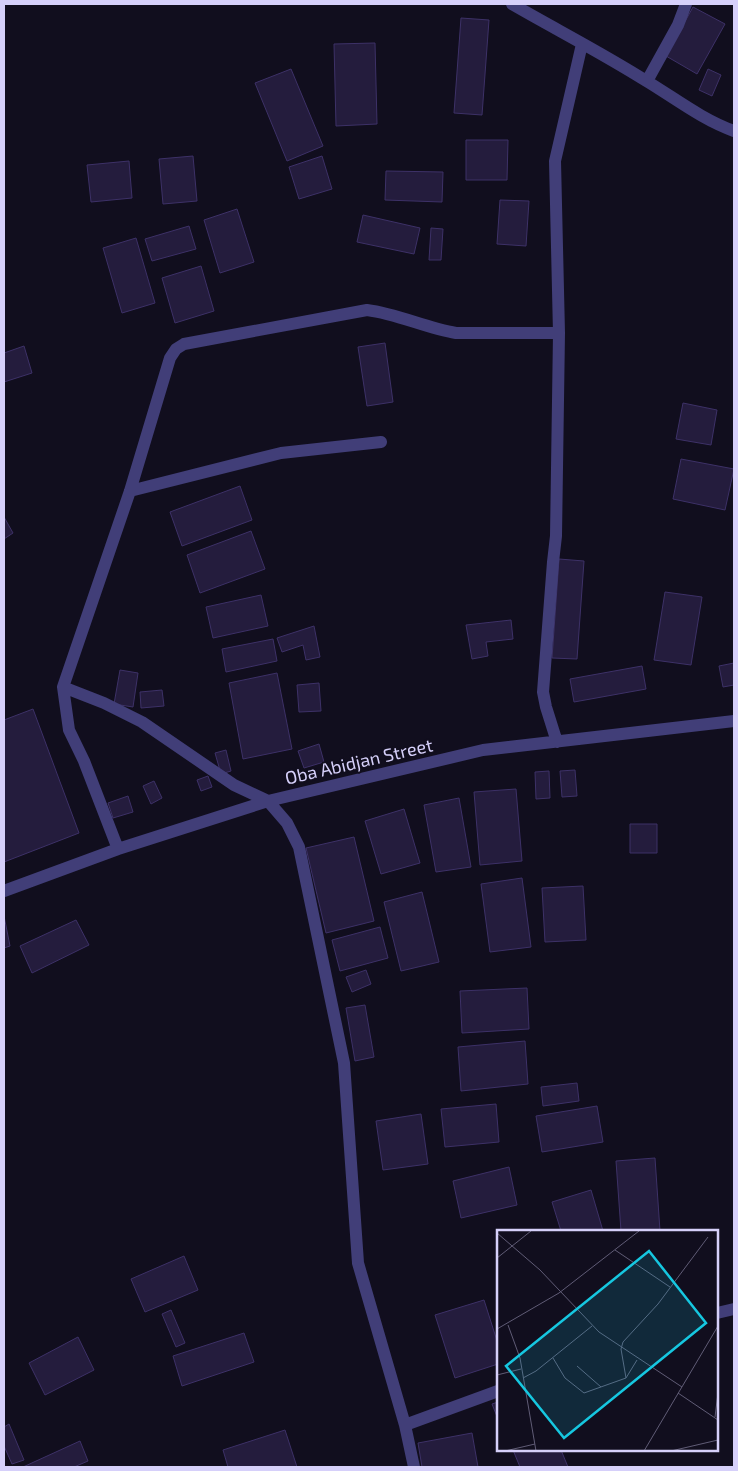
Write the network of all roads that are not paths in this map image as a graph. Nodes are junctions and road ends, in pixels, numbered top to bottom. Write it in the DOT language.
graph roads {
  1 [pos="512,4"];
  2 [pos="686,4"];
  3 [pos="582,44"];
  4 [pos="647,81"];
  5 [pos="734,131"];
  6 [pos="559,333"];
  7 [pos="381,442"];
  8 [pos="130,492"];
  9 [pos="63,687"];
  10 [pos="734,721"];
  11 [pos="556,742"];
  12 [pos="268,801"];
  13 [pos="118,849"];
  14 [pos="4,891"];
  15 [pos="734,1308"];
  16 [pos="718,1313"];
  17 [pos="497,1391"];
  18 [pos="405,1425"];
  19 [pos="414,1467"];
  1 -- 3 [label="street"];
  2 -- 4 [label="street"];
  3 -- 4 [label="street"];
  3 -- 6 [label="street"];
  4 -- 5 [label="street"];
  6 -- 8 [label="street"];
  6 -- 11 [label="street"];
  7 -- 8 [label="street"];
  8 -- 9 [label="street"];
  9 -- 12 [label="street"];
  9 -- 13 [label="street"];
  10 -- 11 [label="street, Oba Abidjan Street"];
  11 -- 12 [label="street, Oba Abidjan Street"];
  12 -- 13 [label="street, Oba Abidjan Street"];
  12 -- 18 [label="street"];
  13 -- 14 [label="street, Oba Abidjan Street"];
  15 -- 16 [label="street"];
  17 -- 18 [label="street"];
  18 -- 19 [label="street"];
}
